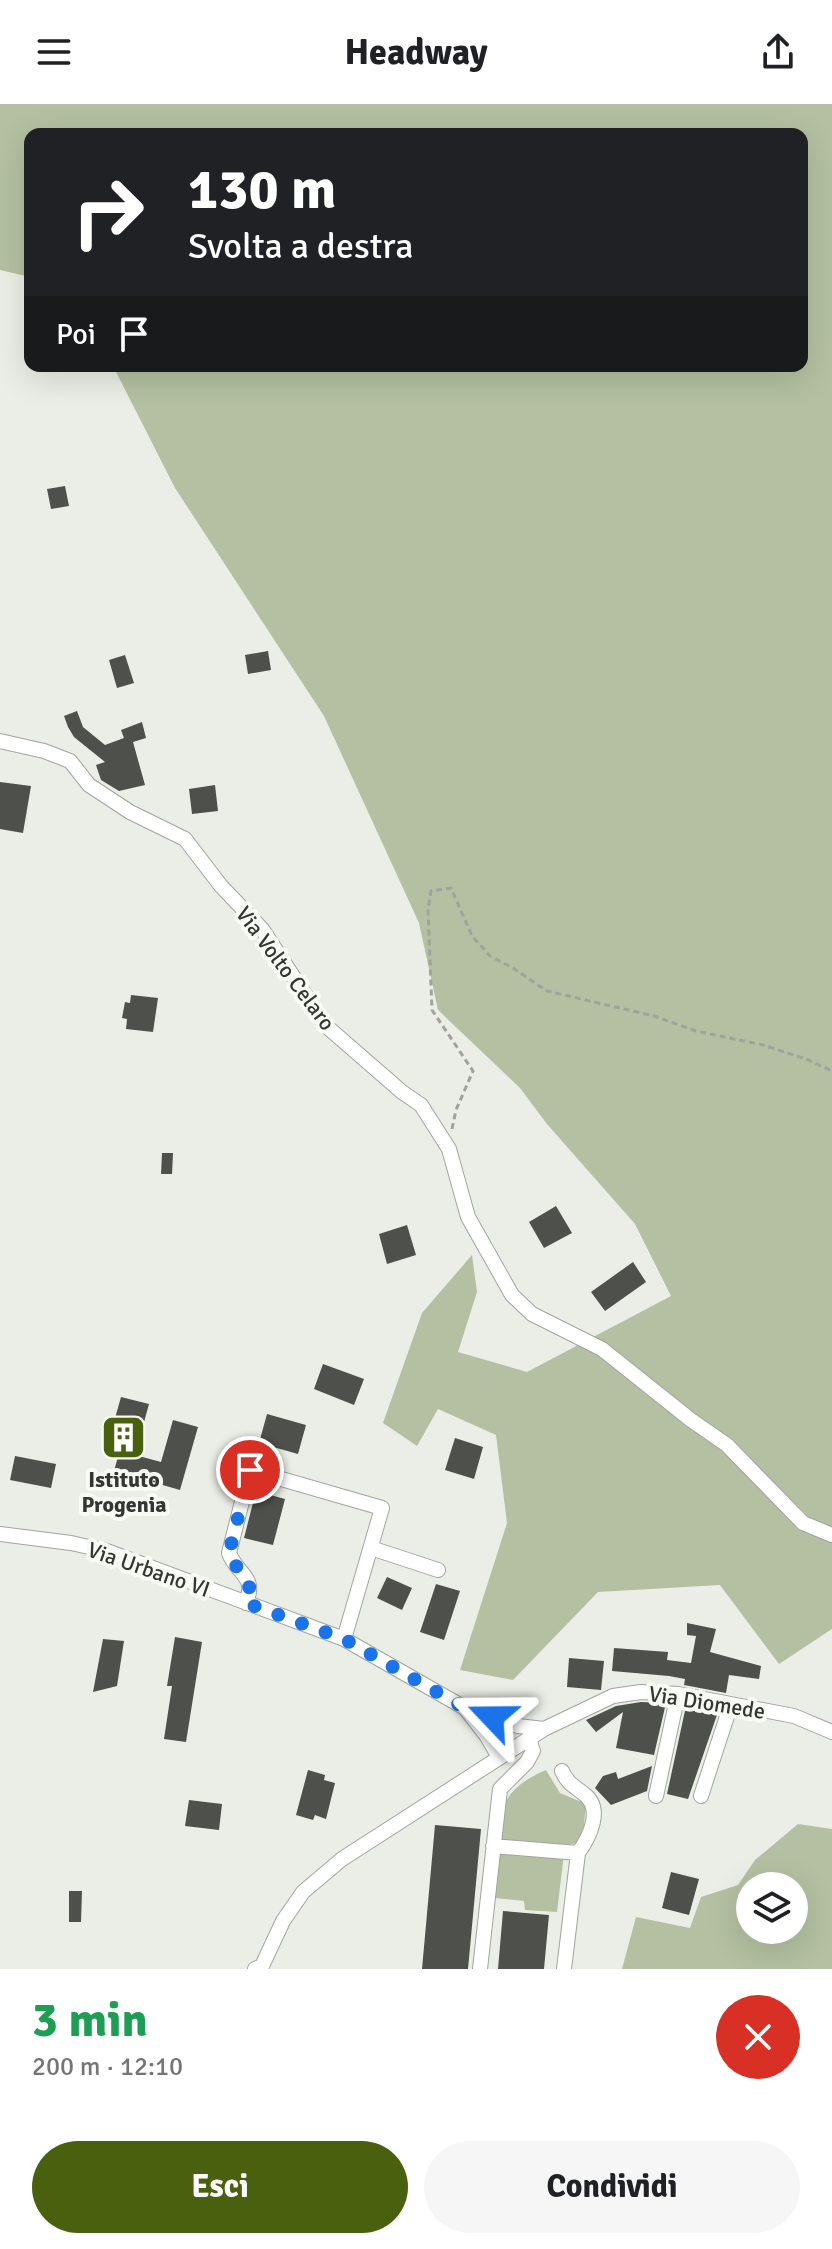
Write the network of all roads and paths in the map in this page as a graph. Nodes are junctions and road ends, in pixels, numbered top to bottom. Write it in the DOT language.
graph roads {
  1 [pos="0,741"];
  2 [pos="832,1071"];
  3 [pos="449,1149"];
  4 [pos="0,1534"];
  5 [pos="832,1535"];
  6 [pos="371,1548"];
  7 [pos="438,1570"];
  8 [pos="246,1603"];
  9 [pos="344,1639"];
  10 [pos="678,1694"];
  11 [pos="731,1704"];
  12 [pos="465,1708"];
  13 [pos="544,1729"];
  14 [pos="832,1732"];
  15 [pos="529,1739"];
  16 [pos="499,1757"];
  17 [pos="562,1771"];
  18 [pos="656,1796"];
  19 [pos="701,1796"];
  20 [pos="493,1846"];
  21 [pos="578,1853"];
  22 [pos="255,1969"];
  23 [pos="480,1969"];
  24 [pos="564,1969"];
  1 -- 3 [label="street, Via Volto Celaro"];
  2 -- 3 [label="path"];
  3 -- 5 [label="street, Via Volto Celaro"];
  4 -- 8 [label="street, Via Urbano VI"];
  6 -- 7 [label="street"];
  6 -- 8 [label="street"];
  6 -- 9 [label="street"];
  8 -- 9 [label="street, Via Urbano VI"];
  9 -- 12 [label="street, Via Urbano VI"];
  10 -- 11 [label="street, Via Diomede"];
  10 -- 13 [label="street, Via Diomede"];
  10 -- 18 [label="street"];
  11 -- 14 [label="street, Via Diomede"];
  11 -- 19 [label="street"];
  12 -- 13 [label="street, Via Urbano VI"];
  12 -- 16 [label="street, Via Urbano VI"];
  13 -- 15 [label="street, Via Diomede"];
  15 -- 16 [label="street, Via Diomede"];
  15 -- 20 [label="street"];
  16 -- 22 [label="street, Via Diomede"];
  17 -- 21 [label="street"];
  20 -- 21 [label="street"];
  20 -- 23 [label="street"];
  21 -- 24 [label="street"];
}
